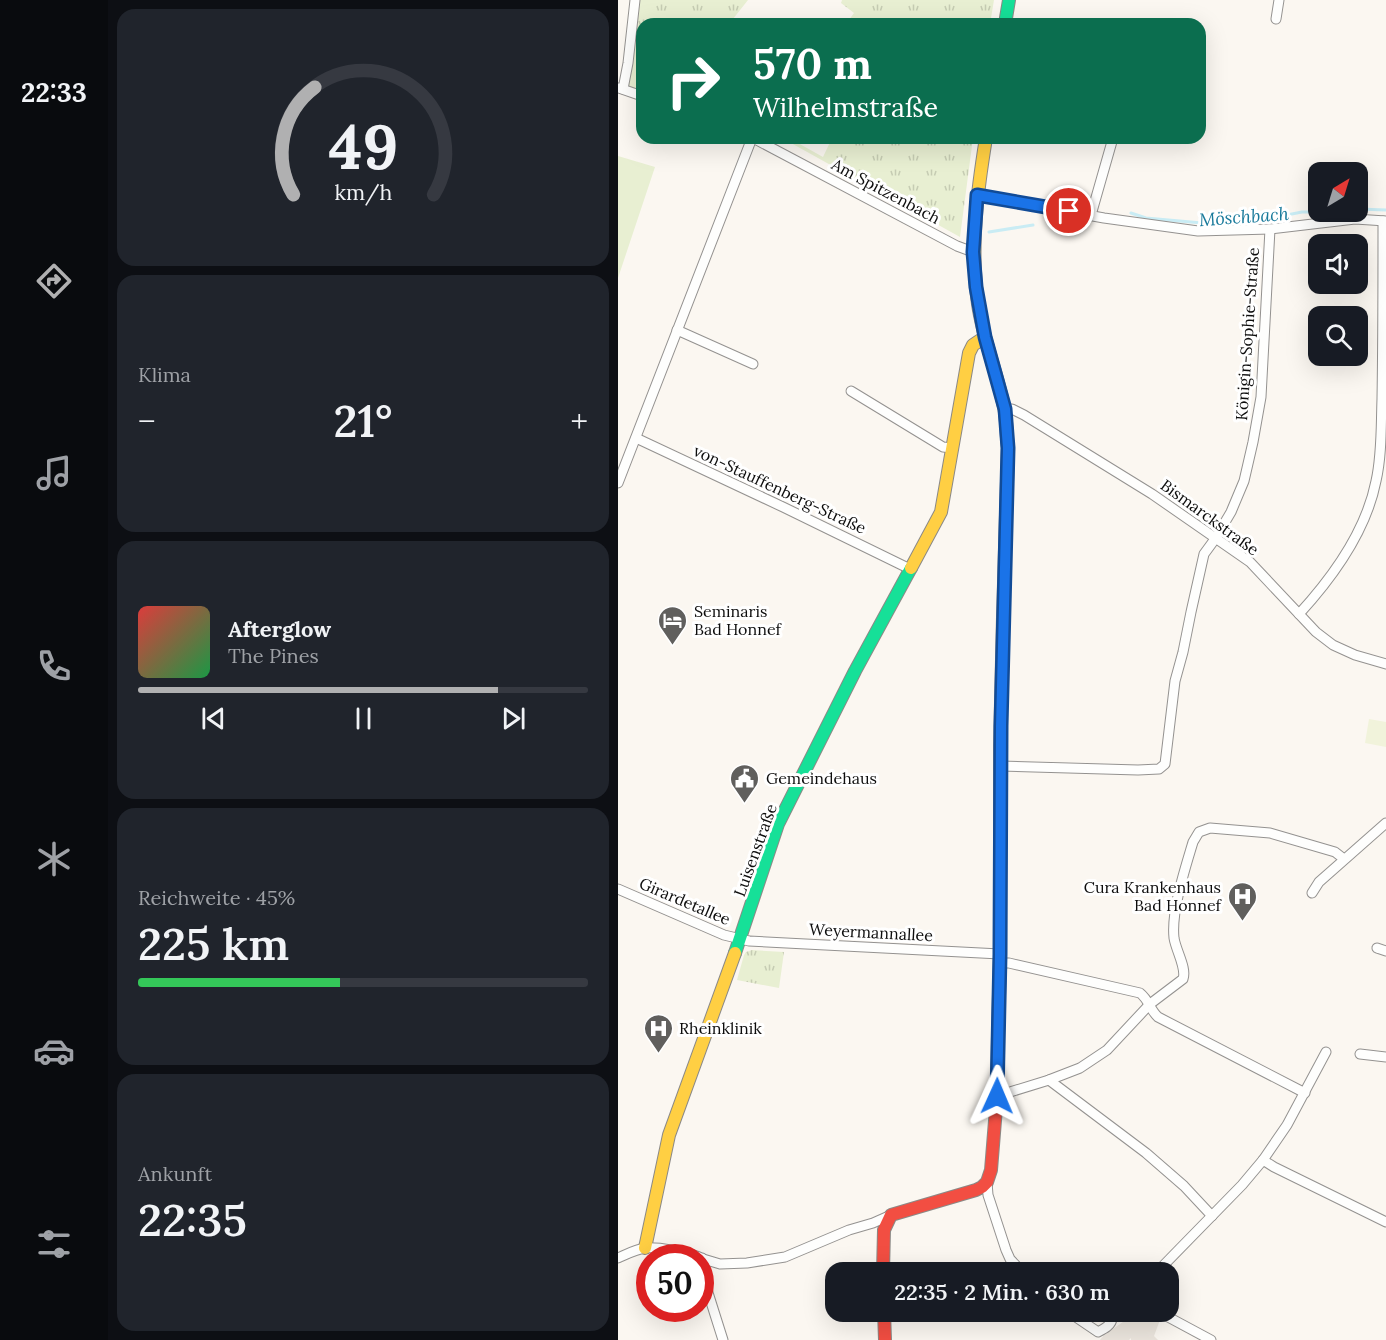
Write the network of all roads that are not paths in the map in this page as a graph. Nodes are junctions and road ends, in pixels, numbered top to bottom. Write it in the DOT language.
graph roads {
  1 [pos="636,0"];
  2 [pos="1008,0"];
  3 [pos="1279,0"];
  4 [pos="1006,18"];
  5 [pos="1276,19"];
  6 [pos="620,88"];
  7 [pos="636,94"];
  8 [pos="751,144"];
  9 [pos="764,144"];
  10 [pos="985,144"];
  11 [pos="1111,144"];
  12 [pos="977,195"];
  13 [pos="1090,215"];
  14 [pos="1384,221"];
  15 [pos="1270,229"];
  16 [pos="973,252"];
  17 [pos="676,330"];
  18 [pos="985,337"];
  19 [pos="753,364"];
  20 [pos="851,391"];
  21 [pos="1005,409"];
  22 [pos="636,438"];
  23 [pos="952,448"];
  24 [pos="618,483"];
  25 [pos="1215,539"];
  26 [pos="910,568"];
  27 [pos="1299,614"];
  28 [pos="1386,664"];
  29 [pos="1001,766"];
  30 [pos="1386,824"];
  31 [pos="1344,859"];
  32 [pos="618,889"];
  33 [pos="1312,893"];
  34 [pos="740,938"];
  35 [pos="1000,958"];
  36 [pos="1150,1004"];
  37 [pos="1326,1052"];
  38 [pos="1360,1054"];
  39 [pos="1386,1057"];
  40 [pos="1049,1080"];
  41 [pos="1305,1093"];
  42 [pos="997,1096"];
  43 [pos="1263,1160"];
  44 [pos="987,1182"];
  45 [pos="1212,1216"];
  46 [pos="1386,1222"];
  47 [pos="878,1227"];
  48 [pos="646,1244"];
  49 [pos="636,1250"];
  50 [pos="618,1258"];
  51 [pos="714,1262"];
  52 [pos="882,1262"];
  53 [pos="1013,1262"];
  54 [pos="1167,1262"];
  55 [pos="714,1312"];
  56 [pos="884,1322"];
  57 [pos="1083,1322"];
  58 [pos="1111,1322"];
  59 [pos="1177,1322"];
  60 [pos="723,1340"];
  61 [pos="885,1340"];
  62 [pos="1211,1340"];
  1 -- 6 [label="street"];
  2 -- 4 [label="main road"];
  3 -- 5 [label="street"];
  6 -- 7 [label="street"];
  8 -- 17 [label="street"];
  9 -- 16 [label="street, Am Spitzenbach"];
  10 -- 12 [label="main road"];
  11 -- 13 [label="street"];
  12 -- 13 [label="street"];
  12 -- 16 [label="main road"];
  13 -- 15 [label="street"];
  14 -- 15 [label="street"];
  14 -- 27 [label="street"];
  15 -- 25 [label="street, Königin-Sophie-Straße"];
  16 -- 18 [label="main road"];
  17 -- 19 [label="street"];
  17 -- 22 [label="street"];
  18 -- 21 [label="main road"];
  18 -- 23 [label="main road, Luisenstraße"];
  20 -- 23 [label="street"];
  21 -- 25 [label="street, Bismarckstraße"];
  21 -- 29 [label="main road"];
  22 -- 24 [label="street"];
  22 -- 26 [label="street, von-Stauffenberg-Straße"];
  23 -- 26 [label="main road, Luisenstraße"];
  25 -- 27 [label="street, Bismarckstraße"];
  25 -- 29 [label="street, Königin-Sophie-Straße"];
  26 -- 34 [label="main road, Luisenstraße"];
  27 -- 28 [label="street, Bismarckstraße"];
  29 -- 35 [label="main road"];
  30 -- 31 [label="street"];
  31 -- 33 [label="street"];
  31 -- 36 [label="street"];
  32 -- 34 [label="street, Girardetallee"];
  34 -- 35 [label="street, Weyermannallee"];
  34 -- 48 [label="main road, Luisenstraße"];
  35 -- 36 [label="street, Weyermannallee"];
  35 -- 42 [label="main road"];
  36 -- 40 [label="street"];
  36 -- 41 [label="street, Weyermannallee"];
  37 -- 41 [label="street"];
  38 -- 39 [label="street"];
  40 -- 42 [label="street"];
  40 -- 45 [label="street"];
  41 -- 43 [label="street"];
  42 -- 44 [label="main road"];
  43 -- 45 [label="street"];
  43 -- 46 [label="street"];
  44 -- 47 [label="main road"];
  44 -- 53 [label="street"];
  45 -- 54 [label="street"];
  47 -- 51 [label="street"];
  47 -- 52 [label="main road"];
  49 -- 50 [label="street"];
  55 -- 60 [label="street"];
  56 -- 61 [label="main road"];
  57 -- 58 [label="street"];
  59 -- 62 [label="street"];
}
